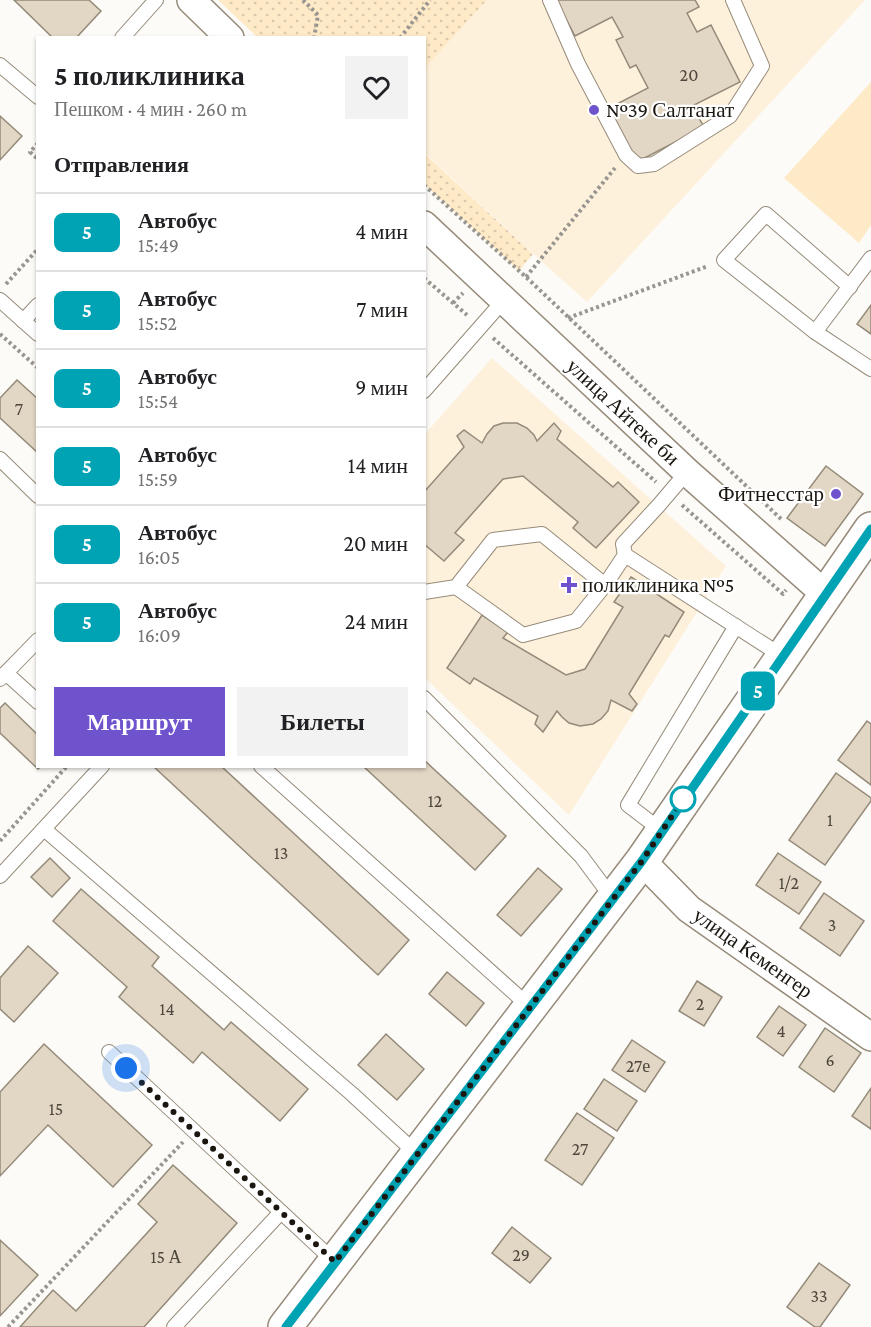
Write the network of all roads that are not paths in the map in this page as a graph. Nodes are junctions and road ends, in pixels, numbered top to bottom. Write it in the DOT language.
graph roads {
  1 [pos="156,0"];
  2 [pos="191,0"];
  3 [pos="550,0"];
  4 [pos="733,0"];
  5 [pos="124,36"];
  6 [pos="228,36"];
  7 [pos="0,65"];
  8 [pos="36,95"];
  9 [pos="426,227"];
  10 [pos="871,258"];
  11 [pos="850,287"];
  12 [pos="0,300"];
  13 [pos="504,300"];
  14 [pos="36,307"];
  15 [pos="23,321"];
  16 [pos="36,331"];
  17 [pos="815,332"];
  18 [pos="871,369"];
  19 [pos="426,389"];
  20 [pos="0,459"];
  21 [pos="687,472"];
  22 [pos="36,494"];
  23 [pos="871,529"];
  24 [pos="625,555"];
  25 [pos="813,584"];
  26 [pos="605,585"];
  27 [pos="456,587"];
  28 [pos="426,592"];
  29 [pos="736,626"];
  30 [pos="36,642"];
  31 [pos="782,656"];
  32 [pos="3,676"];
  33 [pos="426,700"];
  34 [pos="36,701"];
  35 [pos="100,768"];
  36 [pos="263,768"];
  37 [pos="44,829"];
  38 [pos="662,831"];
  39 [pos="642,861"];
  40 [pos="0,876"];
  41 [pos="613,898"];
  42 [pos="530,1007"];
  43 [pos="871,1036"];
  44 [pos="109,1052"];
  45 [pos="417,1154"];
  46 [pos="281,1212"];
  47 [pos="335,1262"];
  48 [pos="174,1327"];
  49 [pos="285,1327"];
  1 -- 5 [label="lane"];
  2 -- 6 [label="street"];
  3 -- 4 [label="lane"];
  7 -- 8 [label="lane"];
  9 -- 13 [label="street, улица Айтеке би"];
  10 -- 11 [label="lane"];
  11 -- 17 [label="lane"];
  11 -- 17 [label="lane"];
  12 -- 15 [label="lane"];
  13 -- 19 [label="lane"];
  13 -- 21 [label="street, улица Айтеке би"];
  14 -- 15 [label="lane"];
  15 -- 16 [label="lane"];
  17 -- 18 [label="lane"];
  20 -- 22 [label="lane"];
  21 -- 24 [label="lane"];
  21 -- 25 [label="street, улица Айтеке би"];
  23 -- 25 [label="street"];
  24 -- 26 [label="lane"];
  24 -- 29 [label="lane"];
  25 -- 31 [label="street"];
  26 -- 27 [label="lane"];
  26 -- 27 [label="lane"];
  27 -- 28 [label="lane"];
  29 -- 31 [label="lane"];
  29 -- 38 [label="lane"];
  30 -- 32 [label="lane"];
  31 -- 38 [label="street"];
  32 -- 34 [label="lane"];
  33 -- 41 [label="lane"];
  35 -- 37 [label="lane"];
  36 -- 42 [label="lane"];
  37 -- 40 [label="lane"];
  37 -- 45 [label="lane"];
  38 -- 39 [label="street"];
  39 -- 41 [label="street"];
  39 -- 43 [label="street, улица Кеменгер"];
  41 -- 42 [label="street"];
  42 -- 45 [label="street"];
  44 -- 46 [label="lane"];
  45 -- 47 [label="street"];
  46 -- 47 [label="lane"];
  46 -- 48 [label="lane"];
  47 -- 49 [label="street"];
}
